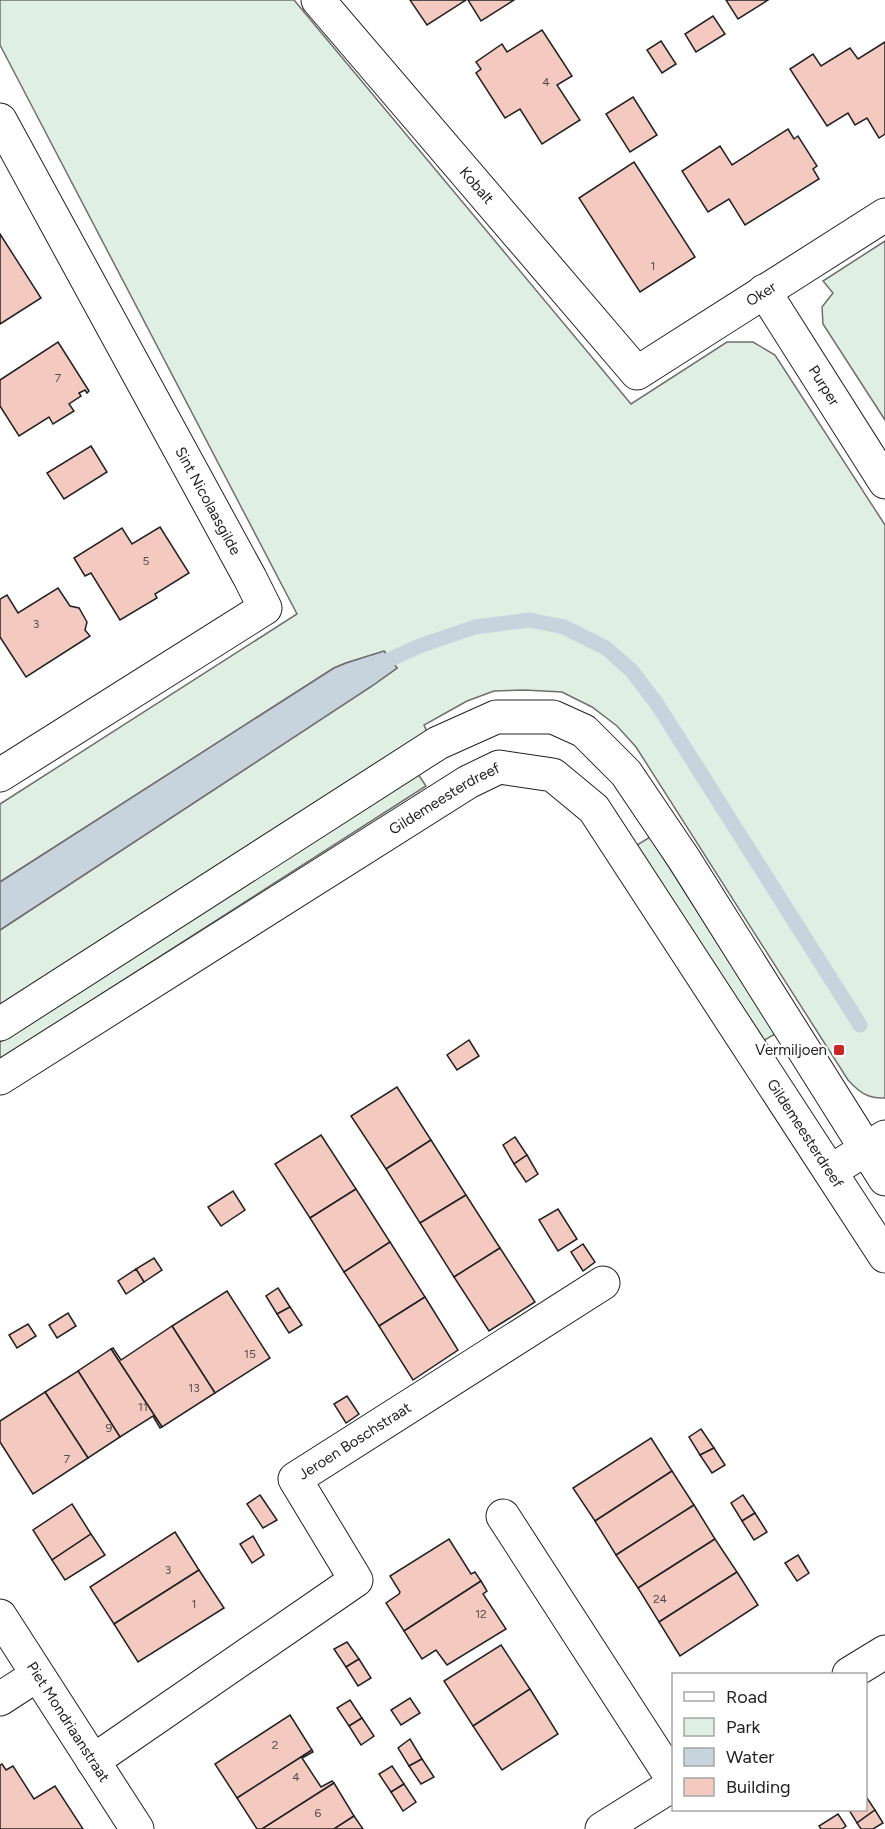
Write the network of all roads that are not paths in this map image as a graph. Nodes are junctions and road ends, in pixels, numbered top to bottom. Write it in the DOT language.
graph roads {
  1 [pos="318,0"];
  2 [pos="0,120"];
  3 [pos="885,215"];
  4 [pos="764,291"];
  5 [pos="637,372"];
  6 [pos="885,482"];
  7 [pos="0,775"];
  8 [pos="0,1024"];
  9 [pos="0,1078"];
  10 [pos="876,1143"];
  11 [pos="831,1171"];
  12 [pos="885,1179"];
  13 [pos="885,1256"];
  14 [pos="603,1283"];
  15 [pos="503,1516"];
  16 [pos="0,1616"];
  17 [pos="885,1652"];
  18 [pos="851,1673"];
  19 [pos="37,1675"];
  20 [pos="0,1699"];
  21 [pos="93,1761"];
  22 [pos="672,1780"];
  23 [pos="672,1784"];
  24 [pos="609,1827"];
  25 [pos="137,1829"];
  1 -- 5 [label="street, Kobalt"];
  2 -- 7 [label="street, Sint Nicolaasgilde"];
  3 -- 4 [label="street, Oker"];
  4 -- 5 [label="street, Oker"];
  4 -- 6 [label="street, Purper"];
  8 -- 10 [label="street"];
  9 -- 11 [label="street, Gildemeesterdreef"];
  10 -- 11 [label="street"];
  10 -- 12 [label="street"];
  11 -- 13 [label="street, Gildemeesterdreef"];
  14 -- 21 [label="street, Jeroen Boschstraat"];
  15 -- 22 [label="street"];
  16 -- 19 [label="street, Piet Mondriaanstraat"];
  17 -- 18 [label="street"];
  19 -- 20 [label="street"];
  19 -- 21 [label="street, Piet Mondriaanstraat"];
  21 -- 25 [label="street, Piet Mondriaanstraat"];
  23 -- 24 [label="street"];
}
